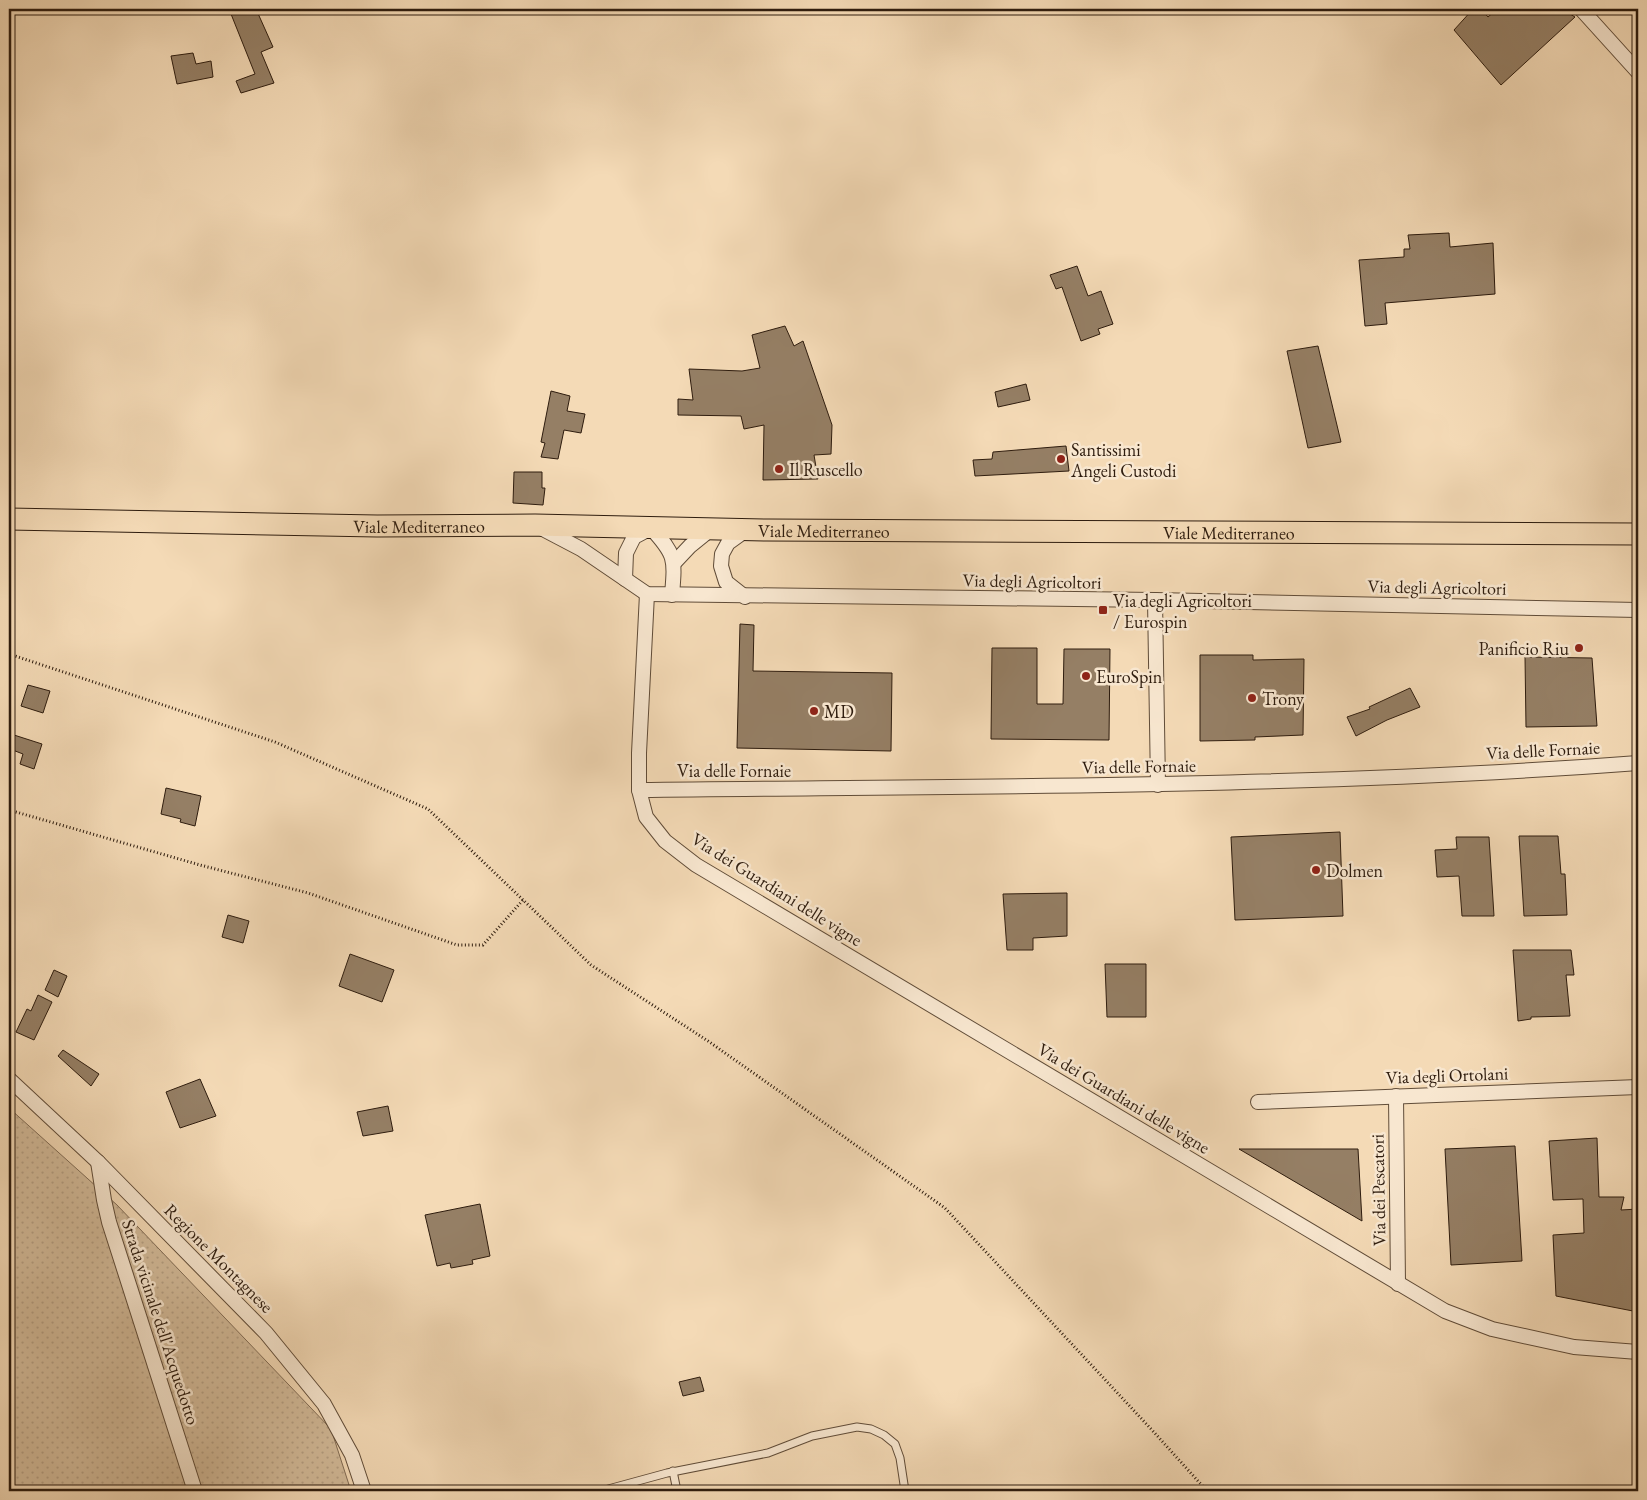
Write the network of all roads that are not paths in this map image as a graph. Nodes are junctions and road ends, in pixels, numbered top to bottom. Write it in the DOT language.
graph roads {
  1 [pos="1581,9"];
  2 [pos="1638,72"];
  3 [pos="9,519"];
  4 [pos="535,525"];
  5 [pos="651,528"];
  6 [pos="712,529"];
  7 [pos="746,530"];
  8 [pos="1638,534"];
  9 [pos="674,563"];
  10 [pos="625,579"];
  11 [pos="648,594"];
  12 [pos="672,594"];
  13 [pos="745,597"];
  14 [pos="1155,600"];
  15 [pos="1638,610"];
  16 [pos="1638,763"];
  17 [pos="1158,785"];
  18 [pos="639,790"];
  19 [pos="9,1079"];
  20 [pos="1638,1087"];
  21 [pos="1396,1096"];
  22 [pos="1258,1102"];
  23 [pos="98,1162"];
  24 [pos="1398,1284"];
  25 [pos="1638,1352"];
  26 [pos="673,1471"];
  27 [pos="195,1491"];
  28 [pos="364,1491"];
  29 [pos="601,1491"];
  30 [pos="677,1491"];
  31 [pos="905,1491"];
  1 -- 2 [label="street"];
  3 -- 4 [label="main road, Viale Mediterraneo"];
  4 -- 5 [label="main road, Viale Mediterraneo"];
  4 -- 10 [label="street"];
  5 -- 6 [label="main road, Viale Mediterraneo"];
  5 -- 9 [label="street"];
  5 -- 10 [label="street"];
  6 -- 7 [label="main road, Viale Mediterraneo"];
  6 -- 9 [label="street"];
  7 -- 8 [label="main road, Viale Mediterraneo"];
  7 -- 13 [label="street"];
  9 -- 12 [label="street"];
  10 -- 11 [label="street"];
  11 -- 12 [label="street, Via degli Agricoltori"];
  11 -- 18 [label="street, Via dei Guardiani delle vigne"];
  12 -- 13 [label="street, Via degli Agricoltori"];
  13 -- 14 [label="street, Via degli Agricoltori"];
  14 -- 15 [label="street, Via degli Agricoltori"];
  14 -- 17 [label="street"];
  16 -- 17 [label="street, Via delle Fornaie"];
  17 -- 18 [label="street, Via delle Fornaie"];
  18 -- 24 [label="street, Via dei Guardiani delle vigne"];
  19 -- 23 [label="street, Regione Montagnese"];
  20 -- 21 [label="street, Via degli Ortolani"];
  21 -- 22 [label="street, Via degli Ortolani"];
  21 -- 24 [label="street, Via dei Pescatori"];
  23 -- 27 [label="street, Strada vicinale dell'Acquedotto"];
  23 -- 28 [label="street, Regione Montagnese"];
  24 -- 25 [label="street, Via dei Guardiani delle vigne"];
  26 -- 29 [label="lane"];
  26 -- 30 [label="lane"];
  26 -- 31 [label="lane"];
}
